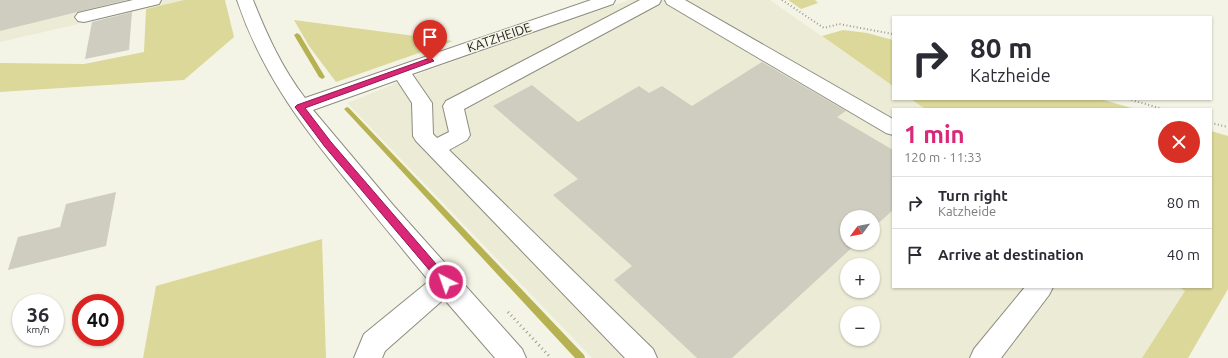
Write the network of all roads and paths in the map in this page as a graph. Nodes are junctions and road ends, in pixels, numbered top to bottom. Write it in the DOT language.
graph roads {
  1 [pos="154,0"];
  2 [pos="245,0"];
  3 [pos="607,0"];
  4 [pos="653,0"];
  5 [pos="673,0"];
  6 [pos="782,0"];
  7 [pos="84,17"];
  8 [pos="892,34"];
  9 [pos="400,71"];
  10 [pos="1132,100"];
  11 [pos="300,107"];
  12 [pos="1160,108"];
  13 [pos="1212,123"];
  14 [pos="892,127"];
  15 [pos="1228,128"];
  16 [pos="435,148"];
  17 [pos="446,282"];
  18 [pos="1039,288"];
  19 [pos="508,311"];
  20 [pos="368,358"];
  21 [pos="512,358"];
  22 [pos="551,358"];
  23 [pos="643,358"];
  24 [pos="984,358"];
  1 -- 7 [label="street"];
  2 -- 11 [label="street"];
  3 -- 9 [label="street, KATZHEIDE"];
  4 -- 16 [label="street"];
  5 -- 14 [label="street"];
  6 -- 8 [label="path"];
  9 -- 11 [label="street, KATZHEIDE"];
  9 -- 16 [label="street"];
  10 -- 12 [label="path"];
  11 -- 17 [label="street"];
  13 -- 15 [label="path"];
  16 -- 23 [label="street"];
  17 -- 20 [label="street"];
  17 -- 21 [label="street"];
  18 -- 24 [label="street"];
  19 -- 22 [label="path"];
}
